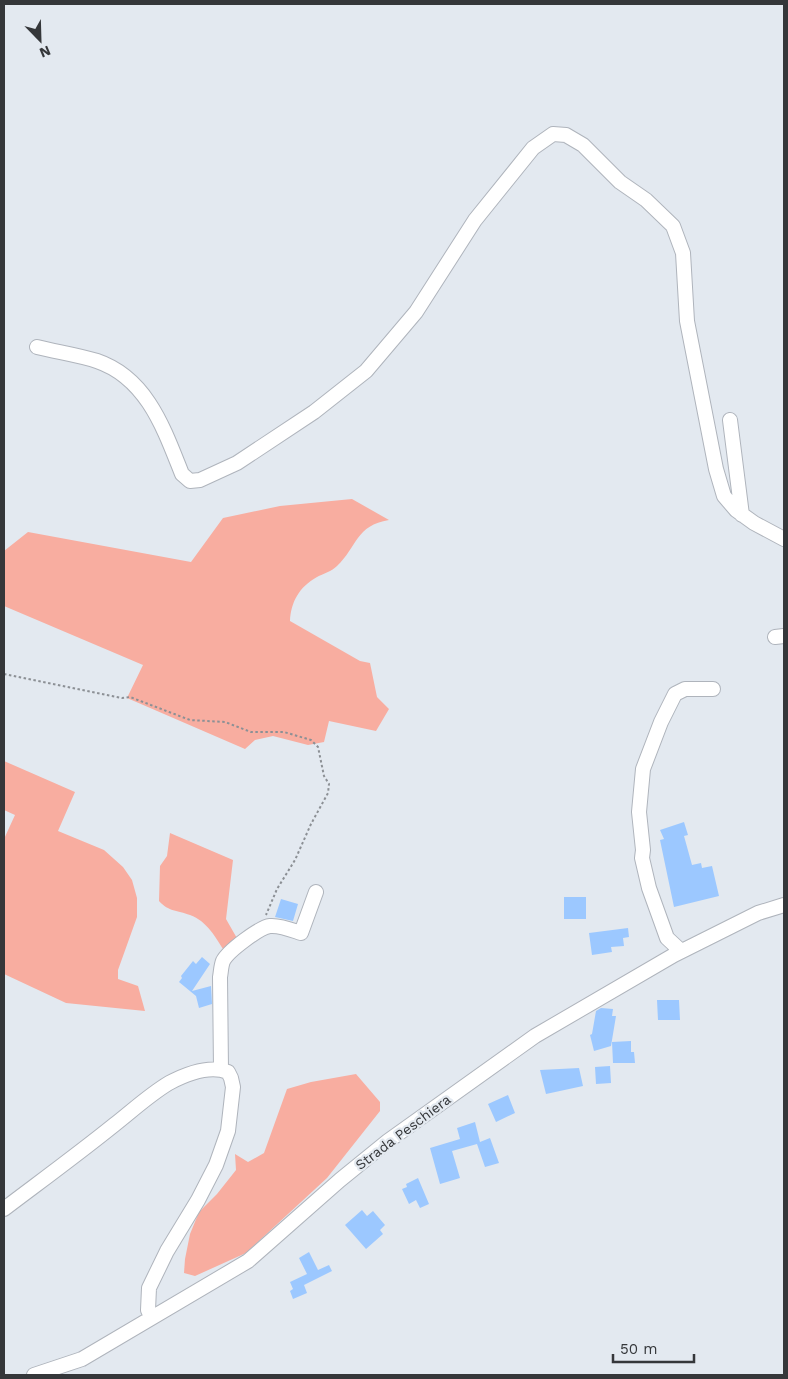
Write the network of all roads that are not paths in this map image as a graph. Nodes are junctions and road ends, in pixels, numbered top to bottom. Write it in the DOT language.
graph roads {
  1 [pos="37,347"];
  2 [pos="730,420"];
  3 [pos="742,515"];
  4 [pos="784,539"];
  5 [pos="713,689"];
  6 [pos="316,892"];
  7 [pos="644,901"];
  8 [pos="784,905"];
  9 [pos="674,954"];
  10 [pos="221,1069"];
  11 [pos="4,1209"];
  12 [pos="152,1317"];
  13 [pos="34,1375"];
  1 -- 3 [label="street"];
  2 -- 3 [label="street"];
  3 -- 4 [label="street"];
  5 -- 9 [label="street"];
  6 -- 10 [label="street"];
  7 -- 9 [label="street"];
  8 -- 9 [label="street, Strada Peschiera"];
  9 -- 12 [label="street, Strada Peschiera"];
  10 -- 11 [label="street"];
  10 -- 12 [label="street"];
  12 -- 13 [label="street, Strada Peschiera"];
}
